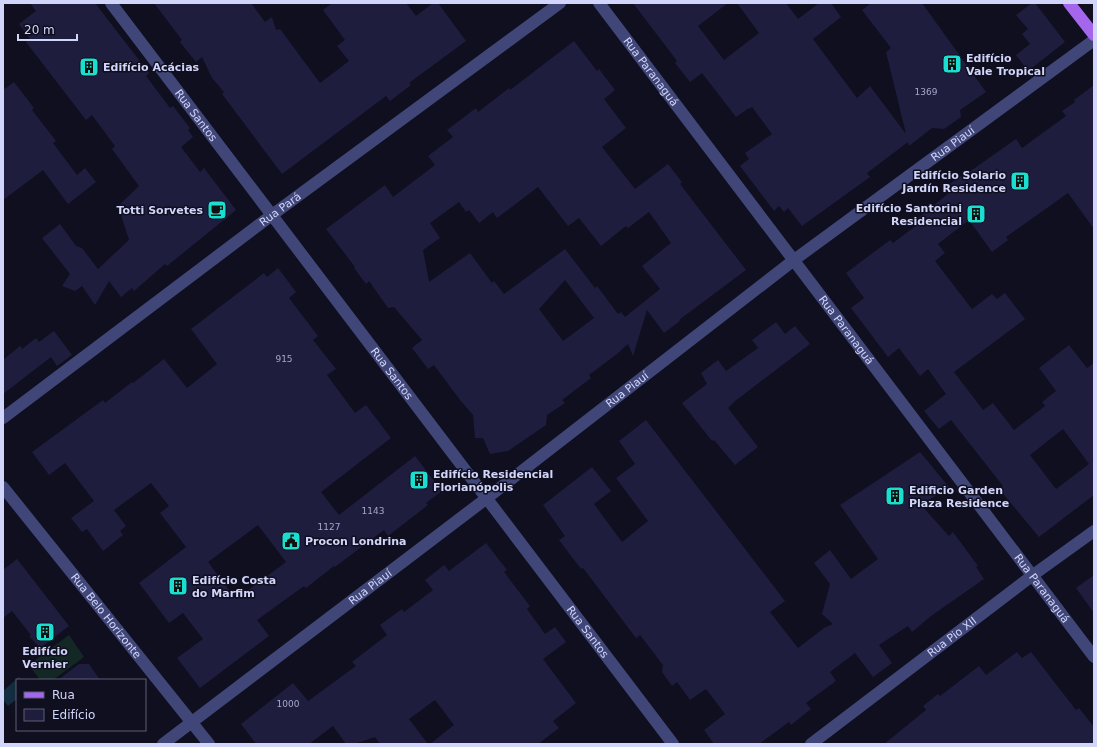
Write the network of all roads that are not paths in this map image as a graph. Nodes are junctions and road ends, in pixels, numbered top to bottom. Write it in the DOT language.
graph roads {
  1 [pos="111,3"];
  2 [pos="560,3"];
  3 [pos="599,3"];
  4 [pos="1069,3"];
  5 [pos="1094,35"];
  6 [pos="1094,40"];
  7 [pos="272,215"];
  8 [pos="794,260"];
  9 [pos="3,418"];
  10 [pos="3,487"];
  11 [pos="487,498"];
  12 [pos="1094,531"];
  13 [pos="1032,575"];
  14 [pos="1094,656"];
  15 [pos="192,722"];
  16 [pos="163,744"];
  17 [pos="209,744"];
  18 [pos="673,744"];
  19 [pos="811,744"];
  1 -- 7 [label="street, Rua Santos"];
  2 -- 7 [label="street, Rua Pará"];
  3 -- 8 [label="street, Rua Paranaguá"];
  4 -- 5 [label="main road"];
  6 -- 8 [label="street, Rua Piauí"];
  7 -- 9 [label="street, Rua Pará"];
  7 -- 11 [label="street, Rua Santos"];
  8 -- 11 [label="street, Rua Piauí"];
  8 -- 13 [label="street, Rua Paranaguá"];
  10 -- 15 [label="street, Rua Belo Horizonte"];
  11 -- 15 [label="street, Rua Piauí"];
  11 -- 18 [label="street, Rua Santos"];
  12 -- 13 [label="street, Rua Pio XII"];
  13 -- 14 [label="street, Rua Paranaguá"];
  13 -- 19 [label="street, Rua Pio XII"];
  15 -- 16 [label="street, Rua Piauí"];
  15 -- 17 [label="street, Rua Belo Horizonte"];
}
